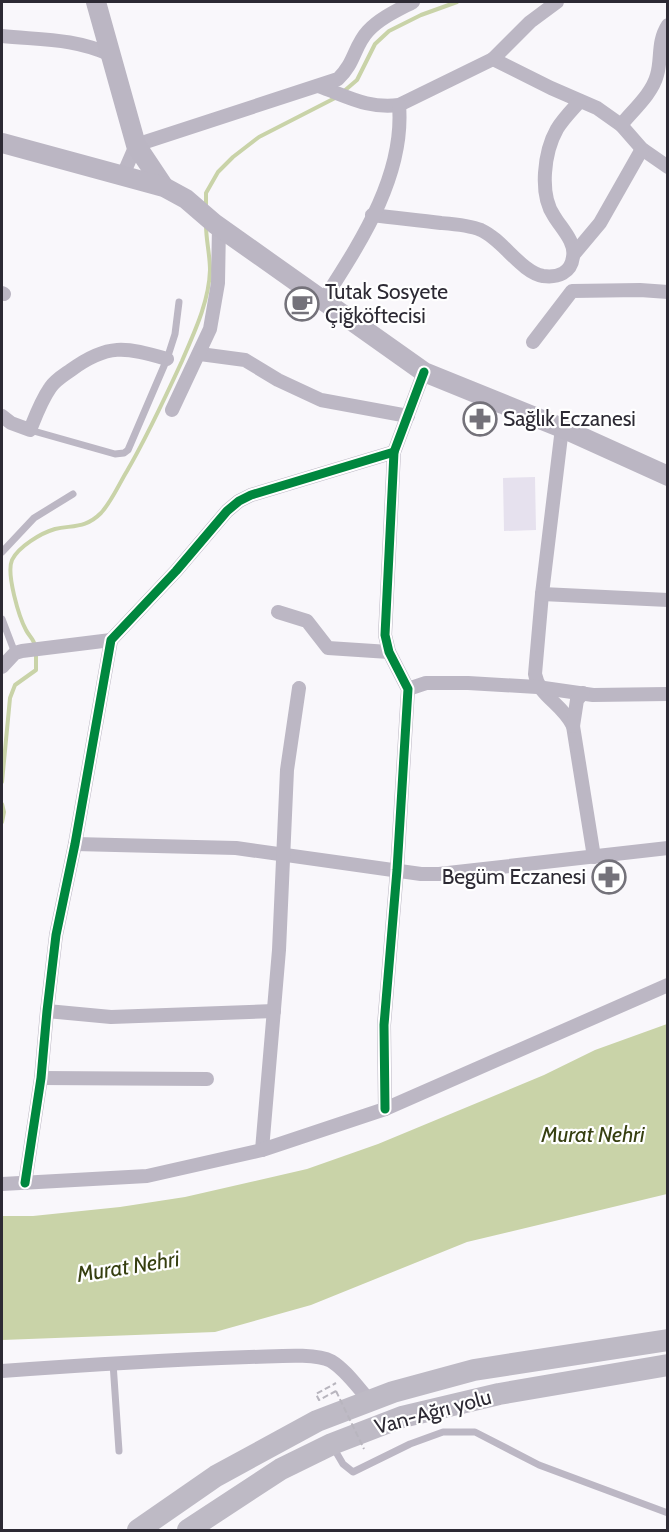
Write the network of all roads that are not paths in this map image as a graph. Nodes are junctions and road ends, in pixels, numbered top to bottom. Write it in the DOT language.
graph roads {
  1 [pos="96,2"];
  2 [pos="412,2"];
  3 [pos="542,2"];
  4 [pos="557,2"];
  5 [pos="530,22"];
  6 [pos="668,25"];
  7 [pos="2,36"];
  8 [pos="111,55"];
  9 [pos="493,59"];
  10 [pos="325,89"];
  11 [pos="580,101"];
  12 [pos="399,105"];
  13 [pos="621,125"];
  14 [pos="2,143"];
  15 [pos="136,145"];
  16 [pos="642,149"];
  17 [pos="668,167"];
  18 [pos="123,175"];
  19 [pos="164,187"];
  20 [pos="372,215"];
  21 [pos="217,225"];
  22 [pos="574,254"];
  23 [pos="562,275"];
  24 [pos="572,291"];
  25 [pos="668,292"];
  26 [pos="323,301"];
  27 [pos="179,303"];
  28 [pos="533,342"];
  29 [pos="200,354"];
  30 [pos="167,359"];
  31 [pos="424,372"];
  32 [pos="172,410"];
  33 [pos="2,416"];
  34 [pos="408,416"];
  35 [pos="562,428"];
  36 [pos="30,430"];
  37 [pos="394,452"];
  38 [pos="668,476"];
  39 [pos="73,494"];
  40 [pos="2,552"];
  41 [pos="542,594"];
  42 [pos="668,600"];
  43 [pos="278,612"];
  44 [pos="2,619"];
  45 [pos="111,640"];
  46 [pos="18,652"];
  47 [pos="389,652"];
  48 [pos="2,667"];
  49 [pos="537,687"];
  50 [pos="298,688"];
  51 [pos="408,689"];
  52 [pos="583,693"];
  53 [pos="668,694"];
  54 [pos="573,726"];
  55 [pos="75,844"];
  56 [pos="668,848"];
  57 [pos="284,853"];
  58 [pos="594,857"];
  59 [pos="397,870"];
  60 [pos="668,985"];
  61 [pos="47,1011"];
  62 [pos="274,1011"];
  63 [pos="41,1078"];
  64 [pos="207,1079"];
  65 [pos="385,1108"];
  66 [pos="262,1150"];
  67 [pos="25,1183"];
  68 [pos="2,1184"];
  69 [pos="668,1340"];
  70 [pos="113,1364"];
  71 [pos="668,1365"];
  72 [pos="2,1371"];
  73 [pos="370,1401"];
  74 [pos="381,1425"];
  75 [pos="332,1444"];
  76 [pos="119,1451"];
  77 [pos="668,1512"];
  78 [pos="138,1530"];
  79 [pos="188,1530"];
  1 -- 8 [label="main road"];
  2 -- 10 [label="street"];
  3 -- 5 [label="street"];
  4 -- 5 [label="street"];
  5 -- 9 [label="street"];
  6 -- 13 [label="street"];
  7 -- 8 [label="street"];
  8 -- 15 [label="main road"];
  9 -- 11 [label="street"];
  9 -- 12 [label="street"];
  10 -- 12 [label="street"];
  10 -- 15 [label="street"];
  11 -- 13 [label="street"];
  11 -- 22 [label="street"];
  12 -- 20 [label="street"];
  13 -- 16 [label="street"];
  14 -- 18 [label="main road"];
  15 -- 18 [label="street"];
  15 -- 19 [label="main road"];
  16 -- 17 [label="street"];
  16 -- 22 [label="street"];
  18 -- 19 [label="main road"];
  19 -- 21 [label="main road"];
  20 -- 23 [label="street"];
  20 -- 26 [label="street"];
  21 -- 26 [label="main road"];
  21 -- 29 [label="street"];
  22 -- 23 [label="street"];
  23 -- 24 [label="street"];
  24 -- 25 [label="street"];
  24 -- 28 [label="street"];
  26 -- 31 [label="main road"];
  27 -- 30 [label="lane"];
  29 -- 32 [label="street"];
  29 -- 34 [label="street"];
  30 -- 36 [label="street"];
  30 -- 36 [label="lane"];
  31 -- 34 [label="street"];
  31 -- 35 [label="main road"];
  33 -- 36 [label="street"];
  34 -- 37 [label="street"];
  35 -- 38 [label="main road"];
  35 -- 41 [label="street"];
  37 -- 45 [label="street"];
  37 -- 47 [label="street"];
  39 -- 40 [label="lane"];
  41 -- 42 [label="street"];
  41 -- 49 [label="street"];
  43 -- 47 [label="street"];
  44 -- 46 [label="lane"];
  45 -- 46 [label="street"];
  45 -- 55 [label="street"];
  46 -- 48 [label="street"];
  47 -- 51 [label="street"];
  49 -- 51 [label="street"];
  49 -- 52 [label="street"];
  49 -- 54 [label="street"];
  50 -- 57 [label="street"];
  51 -- 59 [label="street"];
  52 -- 53 [label="street"];
  52 -- 54 [label="street"];
  54 -- 58 [label="street"];
  55 -- 57 [label="street"];
  55 -- 61 [label="street"];
  56 -- 58 [label="street"];
  57 -- 59 [label="street"];
  57 -- 62 [label="street"];
  58 -- 59 [label="street"];
  59 -- 65 [label="street"];
  60 -- 65 [label="street"];
  61 -- 62 [label="street"];
  61 -- 63 [label="street"];
  62 -- 66 [label="street"];
  63 -- 64 [label="street"];
  63 -- 67 [label="street"];
  65 -- 66 [label="street"];
  66 -- 67 [label="street"];
  67 -- 68 [label="street"];
  69 -- 73 [label="main road"];
  70 -- 72 [label="street"];
  70 -- 73 [label="street"];
  70 -- 76 [label="lane"];
  71 -- 74 [label="main road, Van-Ağrı yolu"];
  73 -- 74 [label="main road"];
  73 -- 78 [label="main road"];
  74 -- 75 [label="main road, Van-Ağrı yolu"];
  75 -- 77 [label="lane"];
  75 -- 79 [label="main road, Van-Ağrı yolu"];
}
